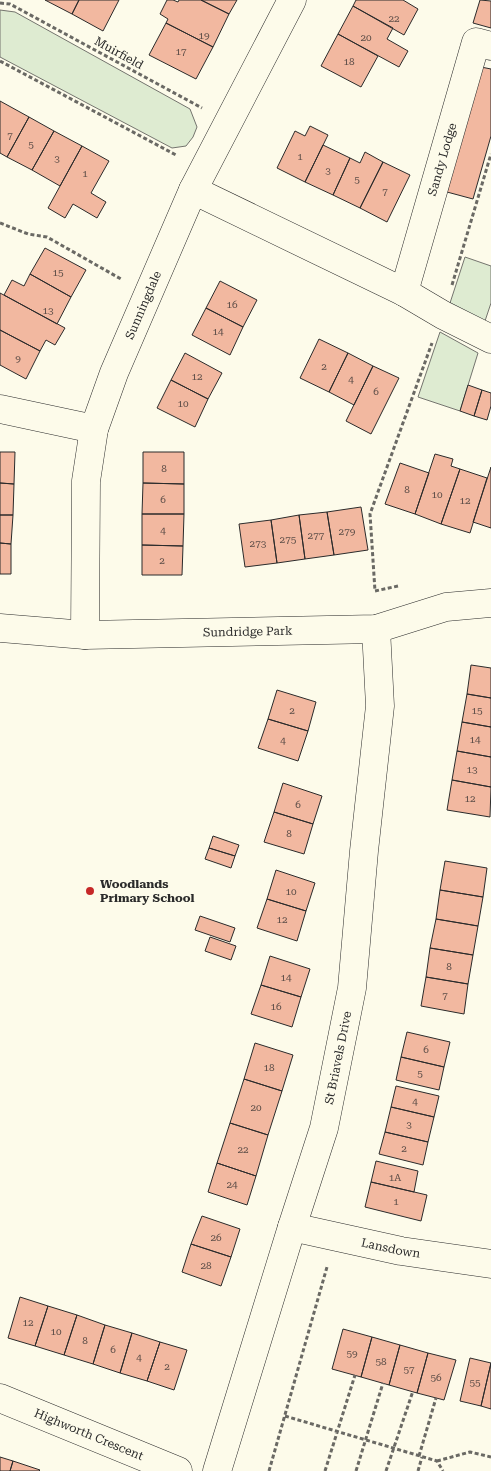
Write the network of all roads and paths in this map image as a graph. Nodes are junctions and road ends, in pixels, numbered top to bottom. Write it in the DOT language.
graph roads {
  1 [pos="292,0"];
  2 [pos="0,3"];
  3 [pos="491,46"];
  4 [pos="0,61"];
  5 [pos="228,123"];
  6 [pos="491,154"];
  7 [pos="198,180"];
  8 [pos="0,223"];
  9 [pos="404,292"];
  10 [pos="148,294"];
  11 [pos="442,315"];
  12 [pos="491,339"];
  13 [pos="0,409"];
  14 [pos="94,429"];
  15 [pos="398,586"];
  16 [pos="491,603"];
  17 [pos="0,628"];
  18 [pos="376,629"];
  19 [pos="85,635"];
  20 [pos="292,1226"];
  21 [pos="336,1237"];
  22 [pos="491,1264"];
  23 [pos="355,1375"];
  24 [pos="383,1383"];
  25 [pos="413,1391"];
  26 [pos="0,1398"];
  27 [pos="436,1398"];
  28 [pos="285,1416"];
  29 [pos="336,1431"];
  30 [pos="366,1440"];
  31 [pos="394,1448"];
  32 [pos="420,1456"];
  33 [pos="491,1457"];
  34 [pos="437,1461"];
  35 [pos="178,1471"];
  36 [pos="217,1471"];
  37 [pos="269,1471"];
  38 [pos="325,1471"];
  39 [pos="356,1471"];
  40 [pos="386,1471"];
  41 [pos="418,1471"];
  42 [pos="443,1471"];
  1 -- 5 [label="street, Sunningdale"];
  2 -- 5 [label="path, Muirfield"];
  3 -- 9 [label="street, Sandy Lodge"];
  4 -- 7 [label="path"];
  5 -- 7 [label="street, Sunningdale"];
  6 -- 11 [label="path"];
  7 -- 9 [label="street"];
  7 -- 10 [label="street, Sunningdale"];
  8 -- 10 [label="path"];
  9 -- 11 [label="street"];
  10 -- 14 [label="street, Sunningdale"];
  11 -- 12 [label="street"];
  11 -- 15 [label="path"];
  13 -- 14 [label="street"];
  14 -- 19 [label="street, Sunningdale"];
  16 -- 18 [label="street, Sundridge Park"];
  17 -- 19 [label="street, Sundridge Park"];
  18 -- 19 [label="street, Sundridge Park"];
  18 -- 20 [label="street, St Briavels Drive"];
  20 -- 21 [label="street, Lansdown"];
  20 -- 36 [label="street, St Briavels Drive"];
  21 -- 22 [label="street, Lansdown"];
  21 -- 28 [label="path"];
  23 -- 29 [label="path"];
  24 -- 30 [label="path"];
  25 -- 31 [label="path"];
  26 -- 35 [label="street, Highworth Crescent"];
  27 -- 32 [label="path"];
  28 -- 29 [label="path"];
  28 -- 37 [label="path"];
  29 -- 30 [label="path"];
  29 -- 38 [label="path"];
  30 -- 31 [label="path"];
  30 -- 39 [label="path"];
  31 -- 32 [label="path"];
  31 -- 40 [label="path"];
  32 -- 34 [label="path"];
  32 -- 41 [label="path"];
  33 -- 34 [label="path"];
  34 -- 42 [label="path"];
}
